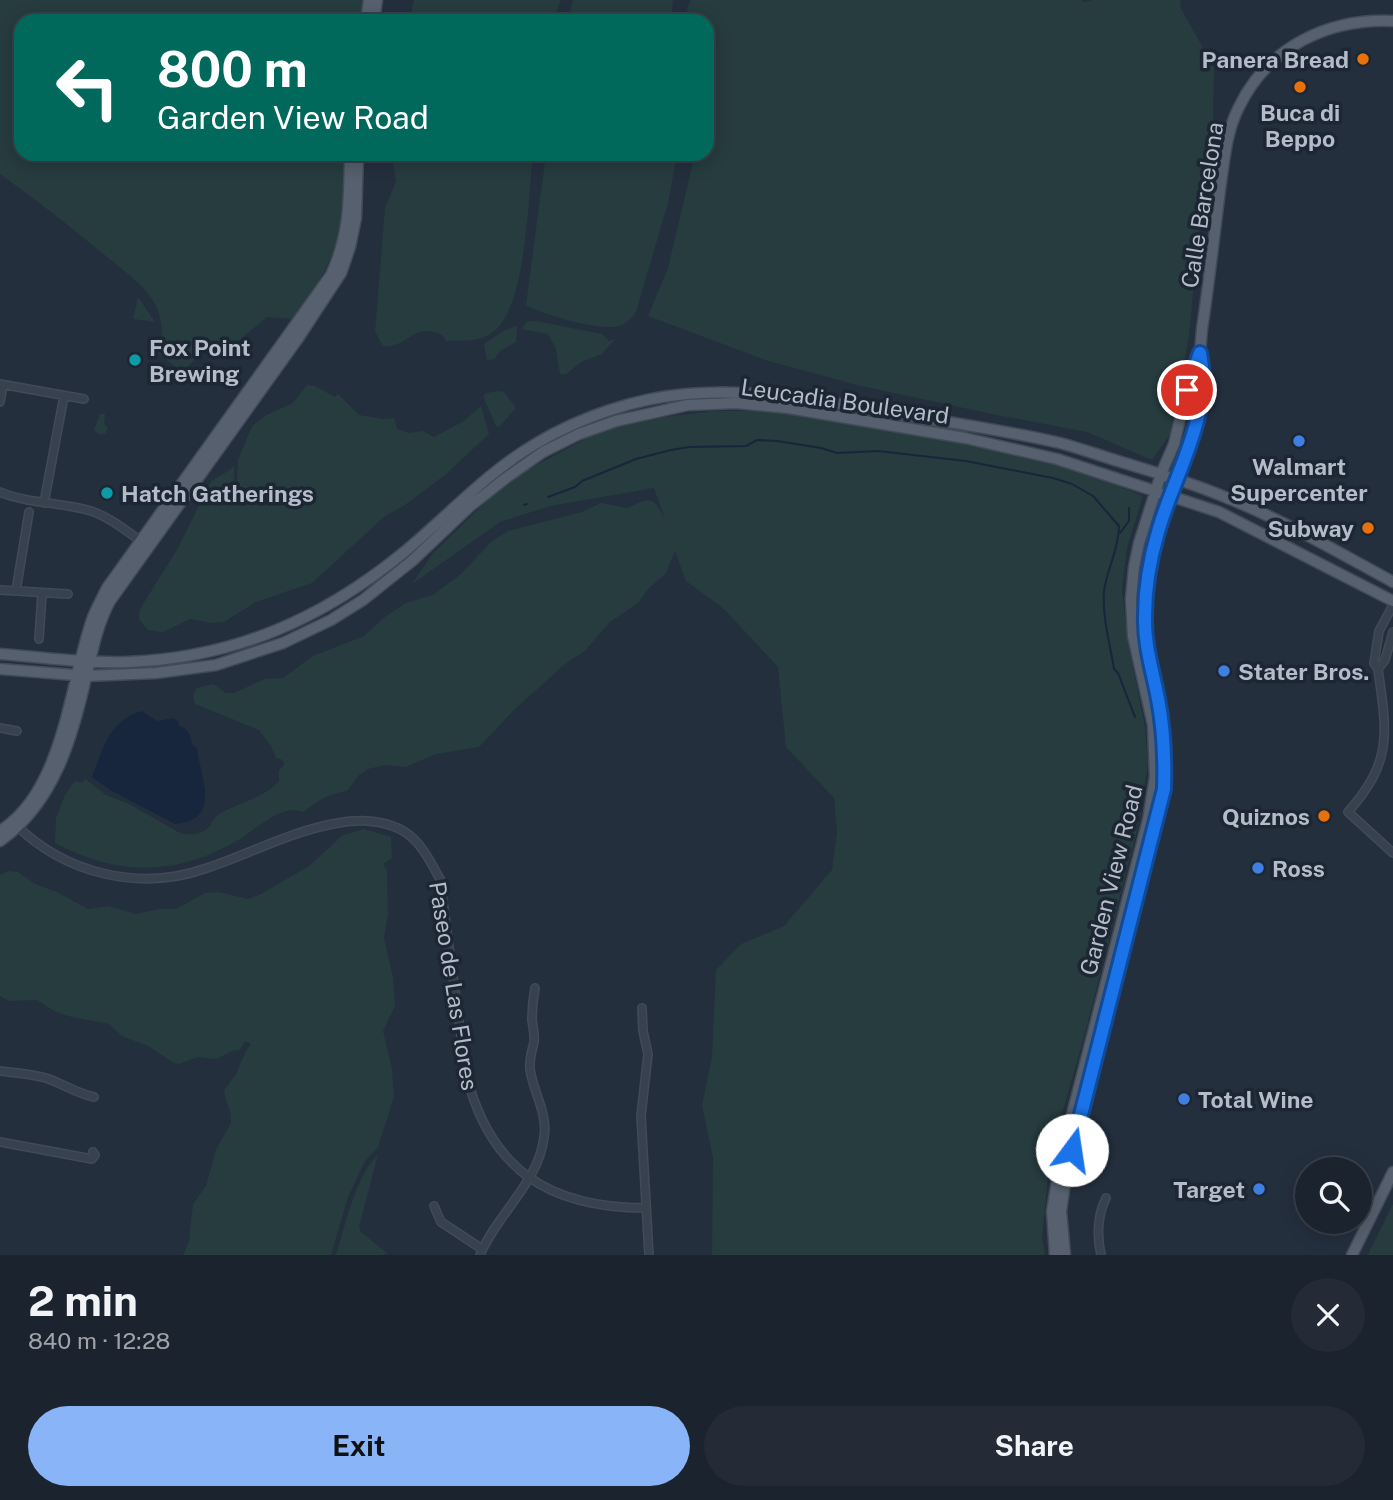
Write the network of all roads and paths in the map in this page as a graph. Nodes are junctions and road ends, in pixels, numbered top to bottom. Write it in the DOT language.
graph roads {
  1 [pos="1393,21"];
  2 [pos="350,161"];
  3 [pos="358,161"];
  4 [pos="1202,329"];
  5 [pos="1200,353"];
  6 [pos="1,385"];
  7 [pos="64,396"];
  8 [pos="84,399"];
  9 [pos="0,402"];
  10 [pos="1161,474"];
  11 [pos="1178,480"];
  12 [pos="1157,491"];
  13 [pos="0,492"];
  14 [pos="1171,496"];
  15 [pos="44,503"];
  16 [pos="29,512"];
  17 [pos="144,543"];
  18 [pos="1393,582"];
  19 [pos="0,590"];
  20 [pos="16,591"];
  21 [pos="42,593"];
  22 [pos="68,594"];
  23 [pos="1393,603"];
  24 [pos="1393,632"];
  25 [pos="39,639"];
  26 [pos="0,654"];
  27 [pos="86,660"];
  28 [pos="0,669"];
  29 [pos="1378,669"];
  30 [pos="82,676"];
  31 [pos="0,728"];
  32 [pos="17,731"];
  33 [pos="16,824"];
  34 [pos="0,831"];
  35 [pos="0,841"];
  36 [pos="1393,853"];
  37 [pos="535,988"];
  38 [pos="642,1008"];
  39 [pos="0,1071"];
  40 [pos="94,1097"];
  41 [pos="0,1142"];
  42 [pos="93,1152"];
  43 [pos="1393,1172"];
  44 [pos="528,1179"];
  45 [pos="1106,1198"];
  46 [pos="434,1206"];
  47 [pos="646,1208"];
  48 [pos="481,1252"];
  49 [pos="649,1255"];
  50 [pos="1055,1255"];
  51 [pos="1065,1255"];
  52 [pos="1101,1255"];
  53 [pos="1352,1255"];
  1 -- 4 [label="main road, Calle Barcelona"];
  2 -- 17 [label="main road"];
  3 -- 17 [label="main road"];
  4 -- 5 [label="main road, Garden View Road"];
  5 -- 10 [label="main road, Garden View Road"];
  5 -- 11 [label="main road, Garden View Road"];
  6 -- 7 [label="street"];
  6 -- 9 [label="street"];
  7 -- 8 [label="street"];
  7 -- 15 [label="street"];
  10 -- 11 [label="main road, Leucadia Boulevard"];
  10 -- 12 [label="main road, Garden View Road"];
  10 -- 27 [label="main road, Leucadia Boulevard"];
  11 -- 14 [label="main road, Garden View Road"];
  11 -- 18 [label="main road, Leucadia Boulevard"];
  12 -- 14 [label="main road, Leucadia Boulevard"];
  12 -- 30 [label="main road, Leucadia Boulevard"];
  12 -- 50 [label="main road, Garden View Road"];
  13 -- 15 [label="street"];
  14 -- 23 [label="main road, Leucadia Boulevard"];
  14 -- 51 [label="main road, Garden View Road"];
  15 -- 17 [label="street"];
  16 -- 20 [label="street"];
  17 -- 27 [label="main road"];
  19 -- 20 [label="street"];
  20 -- 21 [label="street"];
  21 -- 22 [label="street"];
  21 -- 25 [label="street"];
  23 -- 29 [label="street"];
  24 -- 29 [label="street"];
  26 -- 27 [label="main road, Leucadia Boulevard"];
  27 -- 30 [label="main road"];
  28 -- 30 [label="main road, Leucadia Boulevard"];
  29 -- 36 [label="street"];
  30 -- 33 [label="main road"];
  31 -- 32 [label="street"];
  33 -- 34 [label="main road"];
  33 -- 35 [label="main road"];
  33 -- 44 [label="street, Paseo de Las Flores"];
  37 -- 44 [label="street"];
  38 -- 47 [label="street"];
  39 -- 40 [label="street"];
  41 -- 42 [label="street"];
  43 -- 53 [label="main road"];
  44 -- 47 [label="street, Paseo de Las Flores"];
  44 -- 48 [label="street"];
  45 -- 52 [label="street"];
  46 -- 48 [label="street"];
  47 -- 49 [label="street"];
}
